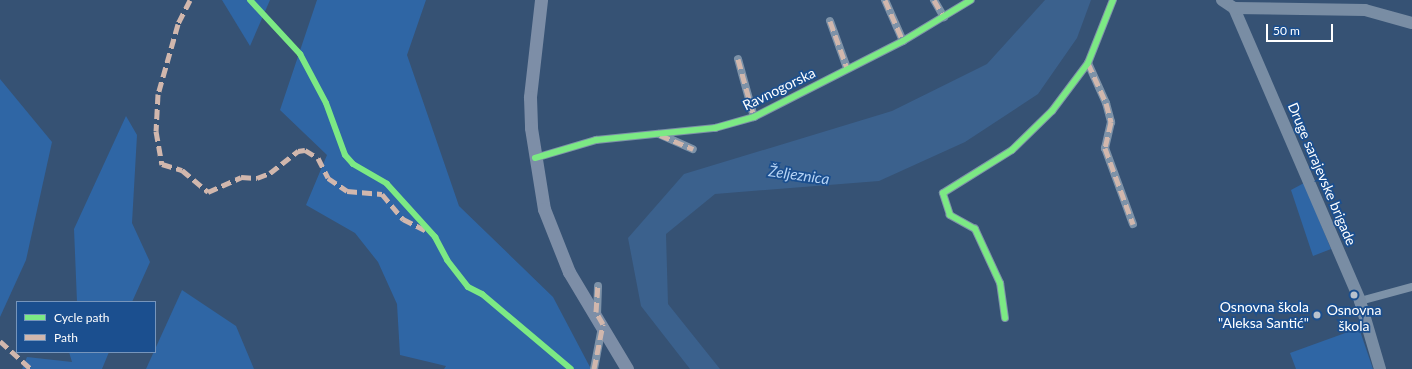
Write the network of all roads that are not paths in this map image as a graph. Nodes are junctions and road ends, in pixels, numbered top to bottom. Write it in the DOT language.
graph roads {
  1 [pos="541,0"];
  2 [pos="885,0"];
  3 [pos="934,0"];
  4 [pos="971,0"];
  5 [pos="1113,0"];
  6 [pos="1222,0"];
  7 [pos="1234,8"];
  8 [pos="944,17"];
  9 [pos="830,21"];
  10 [pos="1412,23"];
  11 [pos="903,41"];
  12 [pos="738,60"];
  13 [pos="1088,64"];
  14 [pos="847,68"];
  15 [pos="754,117"];
  16 [pos="659,134"];
  17 [pos="693,149"];
  18 [pos="535,158"];
  19 [pos="1134,224"];
  20 [pos="598,286"];
  21 [pos="1412,287"];
  22 [pos="1360,301"];
  23 [pos="1005,318"];
  24 [pos="601,330"];
  25 [pos="594,369"];
  26 [pos="627,369"];
  27 [pos="1380,369"];
  1 -- 18 [label="main road"];
  2 -- 11 [label="street"];
  3 -- 8 [label="street"];
  4 -- 8 [label="street, Ravnogorska"];
  5 -- 13 [label="street"];
  6 -- 7 [label="main road"];
  7 -- 10 [label="main road"];
  7 -- 22 [label="main road, Druge sarajevske brigade"];
  8 -- 11 [label="street, Ravnogorska"];
  9 -- 14 [label="street"];
  11 -- 14 [label="street, Ravnogorska"];
  12 -- 15 [label="street"];
  13 -- 19 [label="street"];
  13 -- 23 [label="street"];
  14 -- 15 [label="street, Ravnogorska"];
  15 -- 16 [label="street, Ravnogorska"];
  16 -- 17 [label="street"];
  16 -- 18 [label="street, Ravnogorska"];
  18 -- 24 [label="main road"];
  20 -- 24 [label="street"];
  21 -- 22 [label="street"];
  22 -- 27 [label="main road, Druge sarajevske brigade"];
  24 -- 25 [label="street"];
  24 -- 26 [label="main road"];
}
